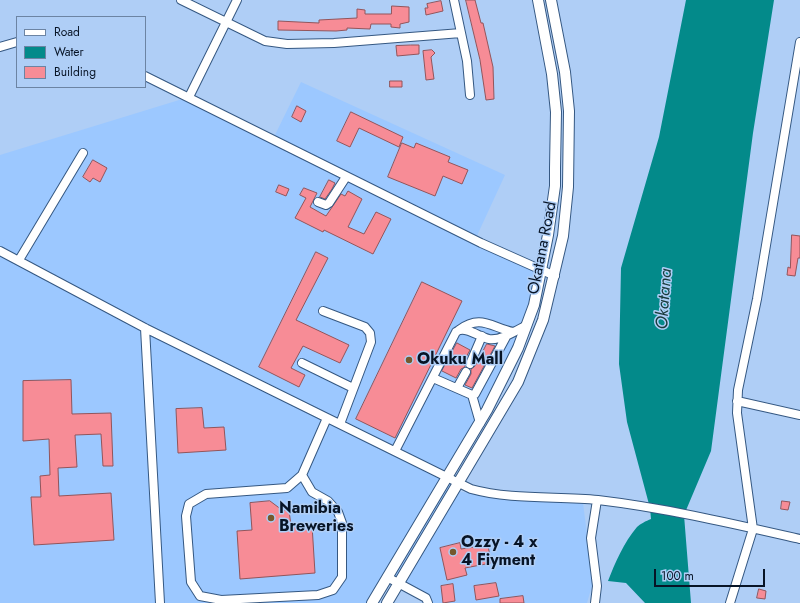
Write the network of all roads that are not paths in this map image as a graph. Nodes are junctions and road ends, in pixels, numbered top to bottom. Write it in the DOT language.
graph roads {
  1 [pos="181,0"];
  2 [pos="237,0"];
  3 [pos="454,0"];
  4 [pos="538,0"];
  5 [pos="551,0"];
  6 [pos="226,21"];
  7 [pos="461,33"];
  8 [pos="16,42"];
  9 [pos="800,42"];
  10 [pos="0,47"];
  11 [pos="146,76"];
  12 [pos="796,89"];
  13 [pos="470,95"];
  14 [pos="189,97"];
  15 [pos="83,153"];
  16 [pos="346,177"];
  17 [pos="318,202"];
  18 [pos="0,251"];
  19 [pos="19,260"];
  20 [pos="542,268"];
  21 [pos="555,276"];
  22 [pos="323,311"];
  23 [pos="527,325"];
  24 [pos="145,328"];
  25 [pos="459,330"];
  26 [pos="510,333"];
  27 [pos="482,336"];
  28 [pos="302,363"];
  29 [pos="470,364"];
  30 [pos="466,372"];
  31 [pos="433,378"];
  32 [pos="353,388"];
  33 [pos="457,388"];
  34 [pos="472,395"];
  35 [pos="737,401"];
  36 [pos="800,415"];
  37 [pos="327,418"];
  38 [pos="480,423"];
  39 [pos="340,424"];
  40 [pos="395,451"];
  41 [pos="302,475"];
  42 [pos="446,477"];
  43 [pos="459,482"];
  44 [pos="597,500"];
  45 [pos="753,529"];
  46 [pos="800,540"];
  47 [pos="387,577"];
  48 [pos="398,584"];
  49 [pos="160,603"];
  50 [pos="372,603"];
  51 [pos="387,603"];
  52 [pos="428,603"];
  53 [pos="595,603"];
  54 [pos="730,603"];
  1 -- 6 [label="street"];
  2 -- 6 [label="street"];
  3 -- 7 [label="street"];
  4 -- 20 [label="main road, Okatana Road"];
  5 -- 21 [label="main road, Okatana Road"];
  6 -- 7 [label="street"];
  6 -- 14 [label="street"];
  7 -- 13 [label="street"];
  8 -- 10 [label="street"];
  9 -- 12 [label="street"];
  11 -- 14 [label="street"];
  12 -- 35 [label="street"];
  14 -- 16 [label="street"];
  15 -- 19 [label="street"];
  16 -- 17 [label="street"];
  16 -- 20 [label="street"];
  18 -- 19 [label="street"];
  19 -- 24 [label="street"];
  20 -- 21 [label="street"];
  20 -- 23 [label="main road, Okatana Road"];
  21 -- 43 [label="main road, Okatana Road"];
  22 -- 32 [label="street"];
  23 -- 26 [label="street"];
  23 -- 38 [label="main road, Okatana Road"];
  24 -- 37 [label="street"];
  24 -- 49 [label="street"];
  25 -- 26 [label="street"];
  25 -- 27 [label="street"];
  25 -- 31 [label="street"];
  26 -- 27 [label="street"];
  26 -- 34 [label="street"];
  27 -- 29 [label="street"];
  28 -- 32 [label="street"];
  30 -- 33 [label="street"];
  31 -- 33 [label="street"];
  31 -- 40 [label="street"];
  32 -- 39 [label="street"];
  33 -- 34 [label="street"];
  34 -- 38 [label="street"];
  35 -- 36 [label="street"];
  35 -- 45 [label="street"];
  37 -- 39 [label="street"];
  37 -- 41 [label="street"];
  38 -- 42 [label="main road, Okatana Road"];
  39 -- 40 [label="street"];
  40 -- 42 [label="street"];
  41 -- 41 [label="street"];
  42 -- 43 [label="street"];
  42 -- 47 [label="main road, Okatana Road"];
  43 -- 44 [label="street"];
  43 -- 48 [label="main road, Okatana Road"];
  44 -- 45 [label="street"];
  44 -- 53 [label="street"];
  45 -- 46 [label="street"];
  45 -- 54 [label="street"];
  47 -- 48 [label="street"];
  47 -- 50 [label="main road, Okatana Road"];
  48 -- 51 [label="main road, Okatana Road"];
  48 -- 52 [label="street"];
}
